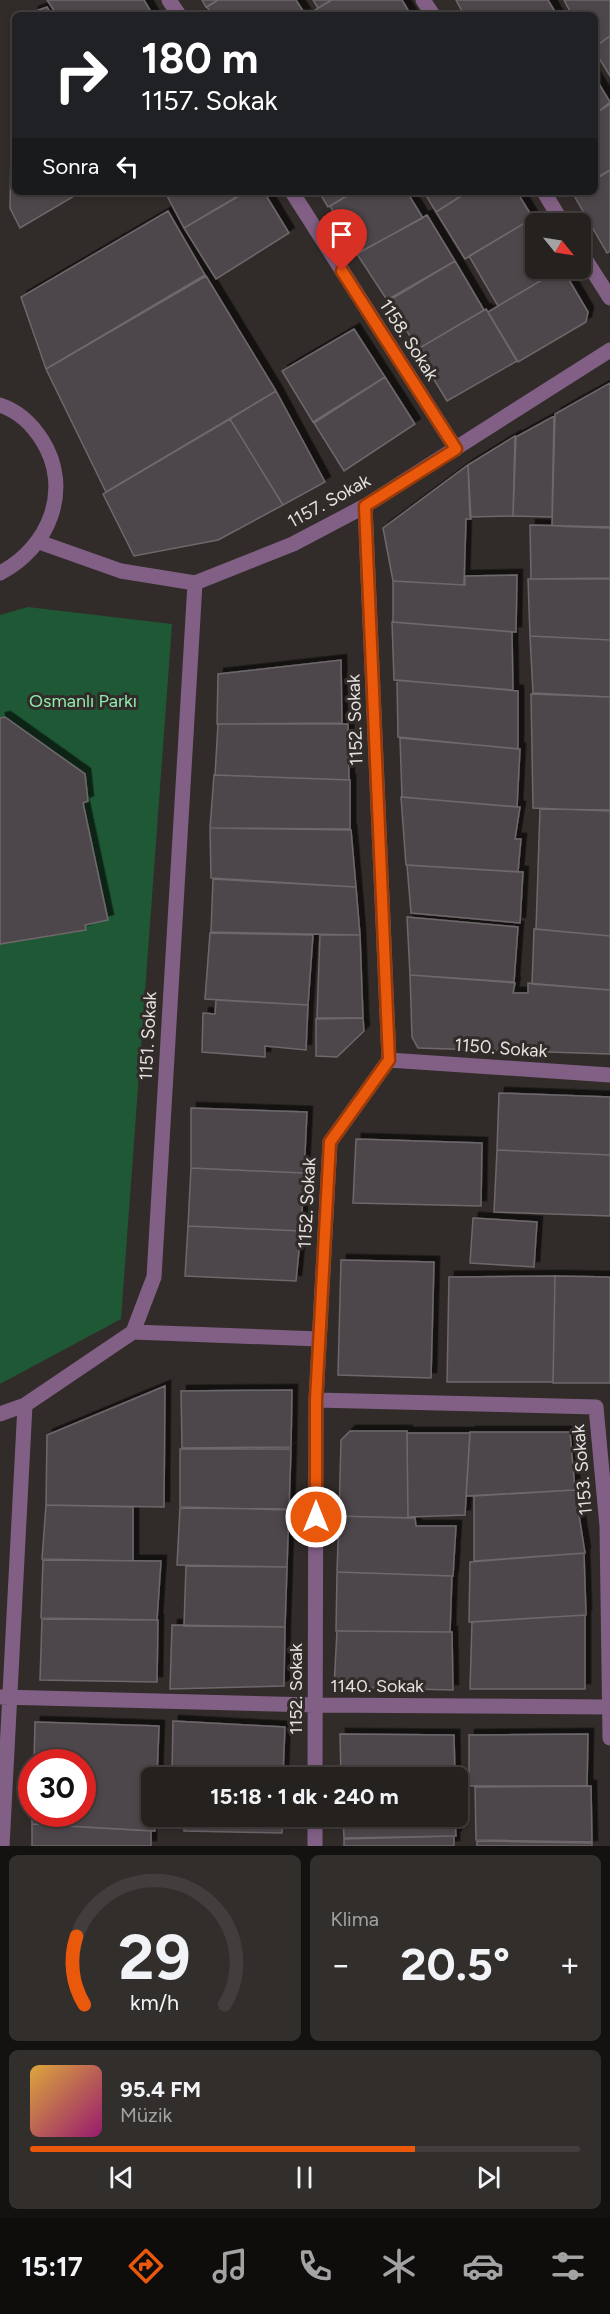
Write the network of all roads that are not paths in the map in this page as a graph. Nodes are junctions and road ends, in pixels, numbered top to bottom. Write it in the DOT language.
graph roads {
  1 [pos="294,195"];
  2 [pos="546,195"];
  3 [pos="556,213"];
  4 [pos="591,268"];
  5 [pos="610,298"];
  6 [pos="610,350"];
  7 [pos="0,405"];
  8 [pos="456,449"];
  9 [pos="365,506"];
  10 [pos="39,542"];
  11 [pos="0,573"];
  12 [pos="195,583"];
  13 [pos="389,1060"];
  14 [pos="610,1075"];
  15 [pos="133,1332"];
  16 [pos="319,1339"];
  17 [pos="316,1400"];
  18 [pos="25,1405"];
  19 [pos="0,1414"];
  20 [pos="609,1526"];
  21 [pos="6,1697"];
  22 [pos="315,1705"];
  23 [pos="610,1707"];
  24 [pos="610,1738"];
  25 [pos="315,1767"];
  26 [pos="315,1827"];
  27 [pos="2,1846"];
  28 [pos="315,1846"];
  1 -- 8 [label="street, 1158. Sokak"];
  2 -- 3 [label="street"];
  4 -- 5 [label="street"];
  6 -- 8 [label="street, 1157. Sokak"];
  7 -- 10 [label="street"];
  8 -- 9 [label="street, 1157. Sokak"];
  9 -- 12 [label="street, 1157. Sokak"];
  9 -- 13 [label="street, 1152. Sokak"];
  10 -- 11 [label="street"];
  10 -- 12 [label="street"];
  12 -- 15 [label="street, 1151. Sokak"];
  13 -- 14 [label="street, 1150. Sokak"];
  13 -- 16 [label="street, 1152. Sokak"];
  15 -- 16 [label="street"];
  15 -- 18 [label="street"];
  16 -- 17 [label="street, 1152. Sokak"];
  17 -- 20 [label="street, 1153. Sokak"];
  17 -- 22 [label="street, 1152. Sokak"];
  18 -- 19 [label="street"];
  18 -- 21 [label="street"];
  20 -- 23 [label="street, 1153. Sokak"];
  21 -- 22 [label="street, 1140. Sokak"];
  21 -- 27 [label="street"];
  22 -- 23 [label="street, 1140. Sokak"];
  22 -- 25 [label="street, 1152. Sokak"];
  23 -- 24 [label="street, 1153. Sokak"];
  26 -- 28 [label="street"];
}
